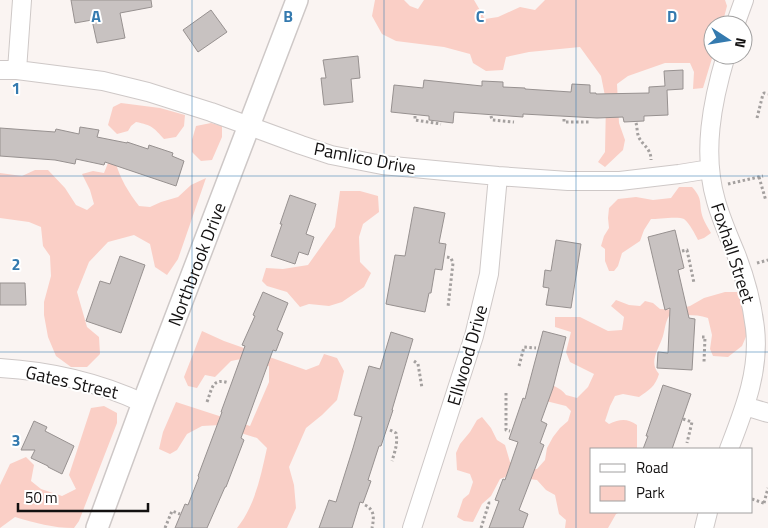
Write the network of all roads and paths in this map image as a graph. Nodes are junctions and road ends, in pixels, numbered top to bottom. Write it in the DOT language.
graph roads {
  1 [pos="22,0"];
  2 [pos="297,0"];
  3 [pos="744,0"];
  4 [pos="739,15"];
  5 [pos="724,65"];
  6 [pos="9,70"];
  7 [pos="768,94"];
  8 [pos="415,116"];
  9 [pos="492,116"];
  10 [pos="757,118"];
  11 [pos="564,119"];
  12 [pos="514,122"];
  13 [pos="590,122"];
  14 [pos="636,122"];
  15 [pos="441,124"];
  16 [pos="249,126"];
  17 [pos="710,169"];
  18 [pos="498,176"];
  19 [pos="651,178"];
  20 [pos="712,188"];
  21 [pos="766,202"];
  22 [pos="682,251"];
  23 [pos="447,257"];
  24 [pos="694,283"];
  25 [pos="448,307"];
  26 [pos="702,337"];
  27 [pos="536,348"];
  28 [pos="414,361"];
  29 [pos="704,362"];
  30 [pos="519,366"];
  31 [pos="0,368"];
  32 [pos="229,383"];
  33 [pos="422,388"];
  34 [pos="506,393"];
  35 [pos="207,402"];
  36 [pos="143,403"];
  37 [pos="745,406"];
  38 [pos="768,413"];
  39 [pos="683,420"];
  40 [pos="390,430"];
  41 [pos="510,431"];
  42 [pos="687,443"];
  43 [pos="729,448"];
  44 [pos="392,461"];
  45 [pos="768,488"];
  46 [pos="753,499"];
  47 [pos="492,503"];
  48 [pos="365,505"];
  49 [pos="708,513"];
  50 [pos="180,514"];
  51 [pos="97,528"];
  52 [pos="165,528"];
  53 [pos="372,528"];
  54 [pos="412,528"];
  55 [pos="481,528"];
  56 [pos="704,528"];
  1 -- 6 [label="street"];
  2 -- 16 [label="street, Northbrook Drive"];
  3 -- 4 [label="street"];
  5 -- 17 [label="street, Foxhall Street"];
  6 -- 16 [label="street, Pamlico Drive"];
  7 -- 10 [label="path"];
  8 -- 15 [label="path"];
  9 -- 12 [label="path"];
  11 -- 13 [label="path"];
  14 -- 19 [label="path"];
  16 -- 18 [label="street, Pamlico Drive"];
  16 -- 36 [label="street, Northbrook Drive"];
  17 -- 19 [label="street, Pamlico Drive"];
  17 -- 20 [label="street, Foxhall Street"];
  18 -- 19 [label="street, Pamlico Drive"];
  18 -- 54 [label="street, Ellwood Drive"];
  20 -- 21 [label="path"];
  20 -- 37 [label="street, Foxhall Street"];
  22 -- 24 [label="path"];
  23 -- 25 [label="path"];
  26 -- 29 [label="path"];
  27 -- 30 [label="path"];
  28 -- 33 [label="path"];
  31 -- 36 [label="street, Gates Street"];
  32 -- 35 [label="path"];
  34 -- 41 [label="path"];
  36 -- 51 [label="street, Northbrook Drive"];
  37 -- 38 [label="street"];
  37 -- 43 [label="street, Foxhall Street"];
  39 -- 42 [label="path"];
  40 -- 44 [label="path"];
  45 -- 46 [label="path"];
  47 -- 55 [label="path"];
  48 -- 53 [label="path"];
  49 -- 56 [label="street"];
  50 -- 52 [label="path"];
}
